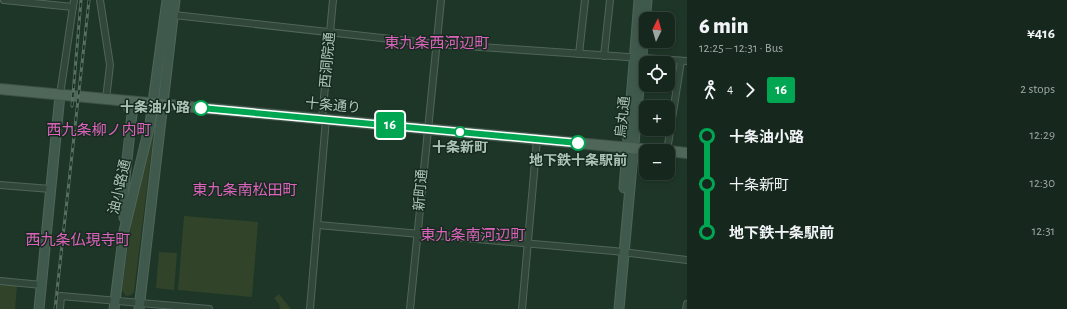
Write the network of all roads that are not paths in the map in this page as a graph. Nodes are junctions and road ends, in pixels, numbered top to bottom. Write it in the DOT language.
graph roads {
  1 [pos="4,0"];
  2 [pos="74,0"];
  3 [pos="100,0"];
  4 [pos="167,0"];
  5 [pos="175,0"];
  6 [pos="333,0"];
  7 [pos="441,0"];
  8 [pos="585,0"];
  9 [pos="610,0"];
  10 [pos="639,0"];
  11 [pos="647,0"];
  12 [pos="73,7"];
  13 [pos="174,15"];
  14 [pos="331,32"];
  15 [pos="436,44"];
  16 [pos="579,54"];
  17 [pos="604,56"];
  18 [pos="638,58"];
  19 [pos="684,61"];
  20 [pos="0,89"];
  21 [pos="60,95"];
  22 [pos="106,99"];
  23 [pos="125,101"];
  24 [pos="158,104"];
  25 [pos="324,119"];
  26 [pos="428,129"];
  27 [pos="537,139"];
  28 [pos="669,144"];
  29 [pos="630,148"];
  30 [pos="639,149"];
  31 [pos="675,152"];
  32 [pos="687,153"];
  33 [pos="0,185"];
  34 [pos="52,189"];
  35 [pos="318,225"];
  36 [pos="124,231"];
  37 [pos="417,234"];
  38 [pos="528,243"];
  39 [pos="622,252"];
  40 [pos="687,260"];
  41 [pos="0,281"];
  42 [pos="42,285"];
  43 [pos="115,299"];
  44 [pos="687,304"];
  45 [pos="139,305"];
  46 [pos="39,309"];
  47 [pos="60,309"];
  48 [pos="114,309"];
  49 [pos="209,309"];
  50 [pos="310,309"];
  51 [pos="410,309"];
  52 [pos="522,309"];
  53 [pos="614,309"];
  54 [pos="619,309"];
  55 [pos="686,309"];
  1 -- 12 [label="street"];
  2 -- 12 [label="street"];
  3 -- 22 [label="street"];
  4 -- 24 [label="street, 油小路通"];
  5 -- 13 [label="street, 油小路通"];
  6 -- 14 [label="street, 西洞院通"];
  7 -- 15 [label="street, 新町通"];
  8 -- 16 [label="street"];
  9 -- 17 [label="street"];
  10 -- 18 [label="street, 烏丸通"];
  11 -- 18 [label="street, 烏丸通"];
  12 -- 21 [label="street"];
  13 -- 14 [label="street"];
  13 -- 24 [label="street, 油小路通"];
  14 -- 15 [label="street"];
  14 -- 25 [label="street, 西洞院通"];
  15 -- 16 [label="street"];
  15 -- 26 [label="street, 新町通"];
  16 -- 17 [label="street"];
  17 -- 18 [label="street"];
  18 -- 19 [label="street"];
  18 -- 29 [label="street, 烏丸通"];
  19 -- 28 [label="street"];
  20 -- 21 [label="main road, 十条通り"];
  21 -- 22 [label="main road, 十条通り"];
  21 -- 34 [label="street"];
  22 -- 23 [label="main road, 十条通り"];
  23 -- 24 [label="main road, 十条通り"];
  23 -- 36 [label="street"];
  24 -- 25 [label="main road, 十条通り"];
  24 -- 36 [label="street, 油小路通"];
  24 -- 45 [label="street, 油小路通"];
  25 -- 26 [label="main road, 十条通り"];
  25 -- 35 [label="street, 西洞院通"];
  26 -- 27 [label="main road, 十条通り"];
  26 -- 37 [label="street, 新町通"];
  27 -- 29 [label="main road, 十条通り"];
  27 -- 38 [label="street"];
  29 -- 30 [label="main road, 十条通り"];
  29 -- 39 [label="street, 烏丸通"];
  31 -- 32 [label="main road"];
  33 -- 34 [label="street"];
  34 -- 42 [label="street"];
  35 -- 37 [label="street"];
  35 -- 50 [label="street, 西洞院通"];
  36 -- 43 [label="street, 油小路通"];
  37 -- 38 [label="street"];
  37 -- 51 [label="street, 新町通"];
  38 -- 39 [label="street"];
  38 -- 52 [label="street"];
  39 -- 40 [label="street"];
  39 -- 53 [label="street, 烏丸通"];
  39 -- 54 [label="street, 烏丸通"];
  41 -- 42 [label="street"];
  42 -- 46 [label="street"];
  43 -- 45 [label="street"];
  43 -- 47 [label="street"];
  43 -- 48 [label="street, 油小路通"];
  44 -- 55 [label="street"];
  45 -- 49 [label="street"];
}
